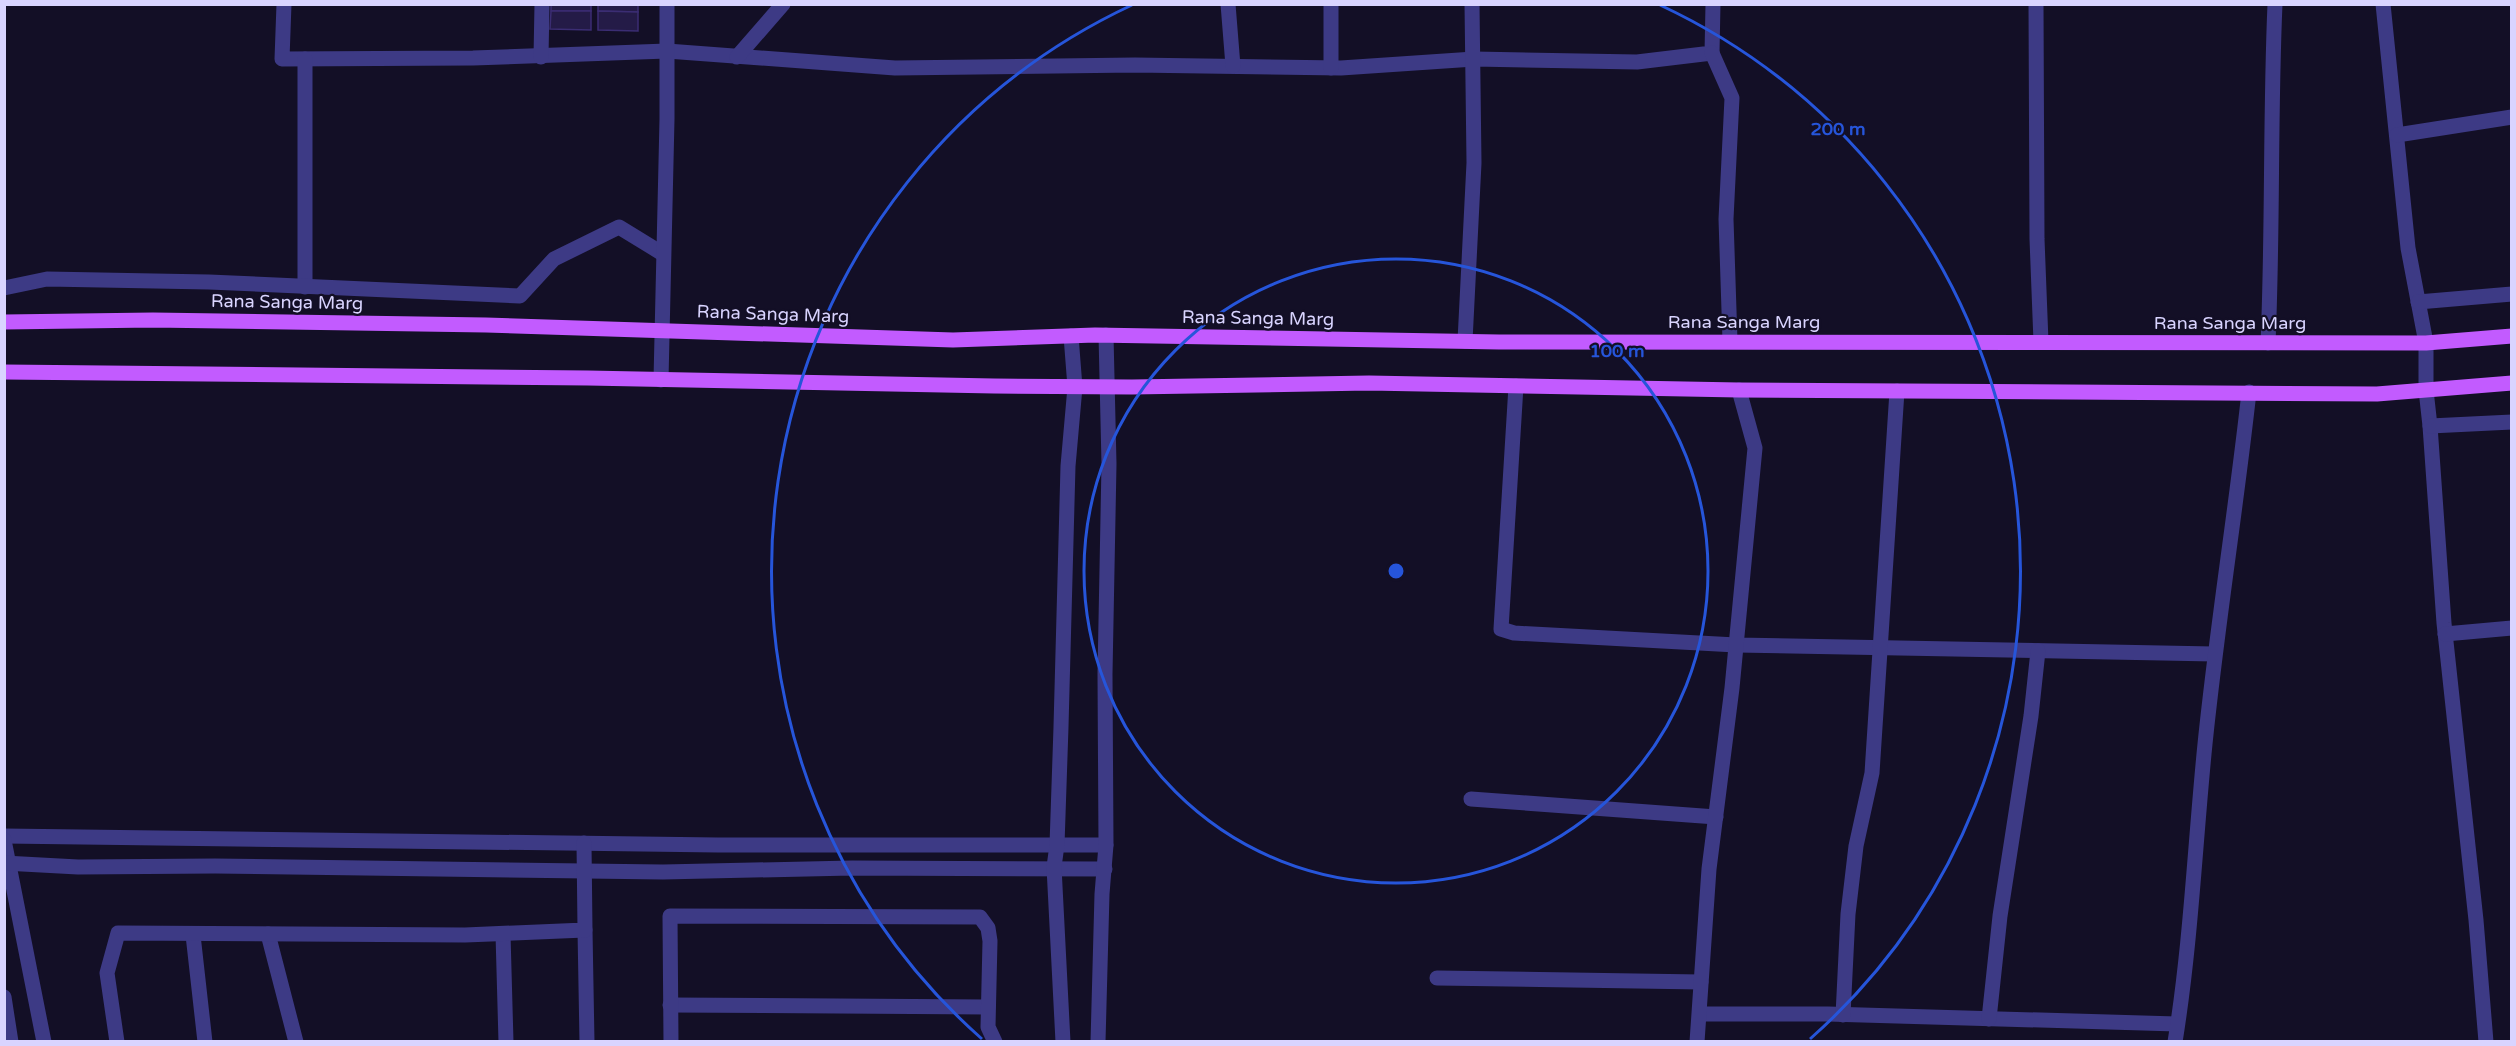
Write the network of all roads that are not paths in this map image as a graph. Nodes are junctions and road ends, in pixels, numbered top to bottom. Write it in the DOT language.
graph roads {
  1 [pos="284,4"];
  2 [pos="542,4"];
  3 [pos="667,4"];
  4 [pos="783,4"];
  5 [pos="1228,4"];
  6 [pos="1331,4"];
  7 [pos="1472,4"];
  8 [pos="1713,4"];
  9 [pos="2036,4"];
  10 [pos="2275,4"];
  11 [pos="2383,4"];
  12 [pos="667,51"];
  13 [pos="1712,53"];
  14 [pos="541,57"];
  15 [pos="737,57"];
  16 [pos="305,59"];
  17 [pos="1474,59"];
  18 [pos="1233,66"];
  19 [pos="1331,68"];
  20 [pos="2511,117"];
  21 [pos="2397,135"];
  22 [pos="663,254"];
  23 [pos="306,287"];
  24 [pos="4,288"];
  25 [pos="2511,294"];
  26 [pos="2418,302"];
  27 [pos="4,322"];
  28 [pos="661,330"];
  29 [pos="1106,335"];
  30 [pos="1071,336"];
  31 [pos="2511,336"];
  32 [pos="1465,341"];
  33 [pos="1730,341"];
  34 [pos="2041,342"];
  35 [pos="2268,343"];
  36 [pos="2426,344"];
  37 [pos="4,372"];
  38 [pos="661,380"];
  39 [pos="2511,383"];
  40 [pos="1516,386"];
  41 [pos="1075,387"];
  42 [pos="1107,387"];
  43 [pos="1739,390"];
  44 [pos="2426,390"];
  45 [pos="1897,391"];
  46 [pos="2249,392"];
  47 [pos="2511,423"];
  48 [pos="2430,426"];
  49 [pos="2511,628"];
  50 [pos="2445,634"];
  51 [pos="1736,645"];
  52 [pos="1879,648"];
  53 [pos="2038,651"];
  54 [pos="2214,654"];
  55 [pos="1471,800"];
  56 [pos="1716,817"];
  57 [pos="4,838"];
  58 [pos="584,843"];
  59 [pos="1057,845"];
  60 [pos="1106,845"];
  61 [pos="6,863"];
  62 [pos="1054,867"];
  63 [pos="1105,868"];
  64 [pos="585,871"];
  65 [pos="585,930"];
  66 [pos="193,934"];
  67 [pos="268,934"];
  68 [pos="503,934"];
  69 [pos="1437,978"];
  70 [pos="1701,982"];
  71 [pos="4,997"];
  72 [pos="670,1005"];
  73 [pos="988,1007"];
  74 [pos="1700,1014"];
  75 [pos="1842,1015"];
  76 [pos="1989,1019"];
  77 [pos="2177,1024"];
  78 [pos="11,1041"];
  79 [pos="44,1041"];
  80 [pos="117,1041"];
  81 [pos="205,1041"];
  82 [pos="296,1041"];
  83 [pos="506,1041"];
  84 [pos="587,1041"];
  85 [pos="671,1041"];
  86 [pos="995,1041"];
  87 [pos="1063,1041"];
  88 [pos="1098,1041"];
  89 [pos="1697,1041"];
  90 [pos="2175,1041"];
  91 [pos="2486,1041"];
  1 -- 16 [label="street"];
  2 -- 14 [label="street"];
  3 -- 12 [label="street"];
  4 -- 15 [label="street"];
  5 -- 18 [label="street"];
  6 -- 19 [label="street"];
  7 -- 17 [label="street"];
  8 -- 13 [label="street"];
  9 -- 34 [label="street"];
  10 -- 35 [label="street"];
  11 -- 21 [label="street"];
  12 -- 14 [label="street"];
  12 -- 15 [label="street"];
  12 -- 22 [label="street"];
  13 -- 17 [label="street"];
  13 -- 33 [label="street"];
  14 -- 16 [label="street"];
  15 -- 18 [label="street"];
  16 -- 23 [label="street"];
  17 -- 19 [label="street"];
  17 -- 32 [label="street"];
  18 -- 19 [label="street"];
  20 -- 21 [label="street"];
  21 -- 26 [label="street"];
  22 -- 23 [label="street"];
  22 -- 28 [label="street"];
  23 -- 24 [label="street"];
  25 -- 26 [label="street"];
  26 -- 36 [label="street"];
  27 -- 28 [label="main road, Rana Sanga Marg"];
  28 -- 30 [label="main road, Rana Sanga Marg"];
  28 -- 38 [label="street"];
  29 -- 30 [label="main road, Rana Sanga Marg"];
  29 -- 32 [label="main road, Rana Sanga Marg"];
  29 -- 42 [label="street"];
  30 -- 41 [label="street"];
  31 -- 36 [label="main road, Rana Sanga Marg"];
  32 -- 33 [label="main road, Rana Sanga Marg"];
  33 -- 34 [label="main road, Rana Sanga Marg"];
  34 -- 35 [label="main road, Rana Sanga Marg"];
  35 -- 36 [label="main road, Rana Sanga Marg"];
  36 -- 44 [label="street"];
  37 -- 38 [label="main road"];
  38 -- 41 [label="main road"];
  39 -- 44 [label="main road"];
  40 -- 42 [label="main road"];
  40 -- 43 [label="main road"];
  40 -- 51 [label="street"];
  41 -- 42 [label="main road"];
  41 -- 59 [label="street"];
  42 -- 60 [label="street"];
  43 -- 45 [label="main road"];
  43 -- 51 [label="street"];
  44 -- 46 [label="main road"];
  44 -- 48 [label="street"];
  45 -- 46 [label="main road"];
  45 -- 52 [label="street"];
  46 -- 54 [label="street"];
  47 -- 48 [label="street"];
  48 -- 50 [label="street"];
  49 -- 50 [label="street"];
  50 -- 91 [label="street"];
  51 -- 52 [label="street"];
  51 -- 56 [label="street"];
  52 -- 53 [label="street"];
  52 -- 75 [label="street"];
  53 -- 54 [label="street"];
  53 -- 76 [label="street"];
  54 -- 77 [label="street"];
  55 -- 56 [label="street"];
  56 -- 70 [label="street"];
  57 -- 58 [label="street"];
  57 -- 61 [label="street"];
  58 -- 59 [label="street"];
  58 -- 64 [label="street"];
  59 -- 60 [label="street"];
  59 -- 62 [label="street"];
  60 -- 63 [label="street"];
  61 -- 64 [label="street"];
  61 -- 79 [label="street"];
  62 -- 63 [label="street"];
  62 -- 64 [label="street"];
  62 -- 87 [label="street"];
  63 -- 88 [label="street"];
  64 -- 65 [label="street"];
  65 -- 68 [label="street"];
  65 -- 84 [label="street"];
  66 -- 67 [label="street"];
  66 -- 80 [label="street"];
  66 -- 81 [label="street"];
  67 -- 68 [label="street"];
  67 -- 82 [label="street"];
  68 -- 83 [label="street"];
  69 -- 70 [label="street"];
  70 -- 74 [label="street"];
  71 -- 78 [label="street"];
  72 -- 73 [label="street"];
  72 -- 73 [label="street"];
  72 -- 85 [label="street"];
  73 -- 86 [label="street"];
  74 -- 75 [label="street"];
  74 -- 89 [label="street"];
  75 -- 76 [label="street"];
  76 -- 77 [label="street"];
  77 -- 90 [label="street"];
}
